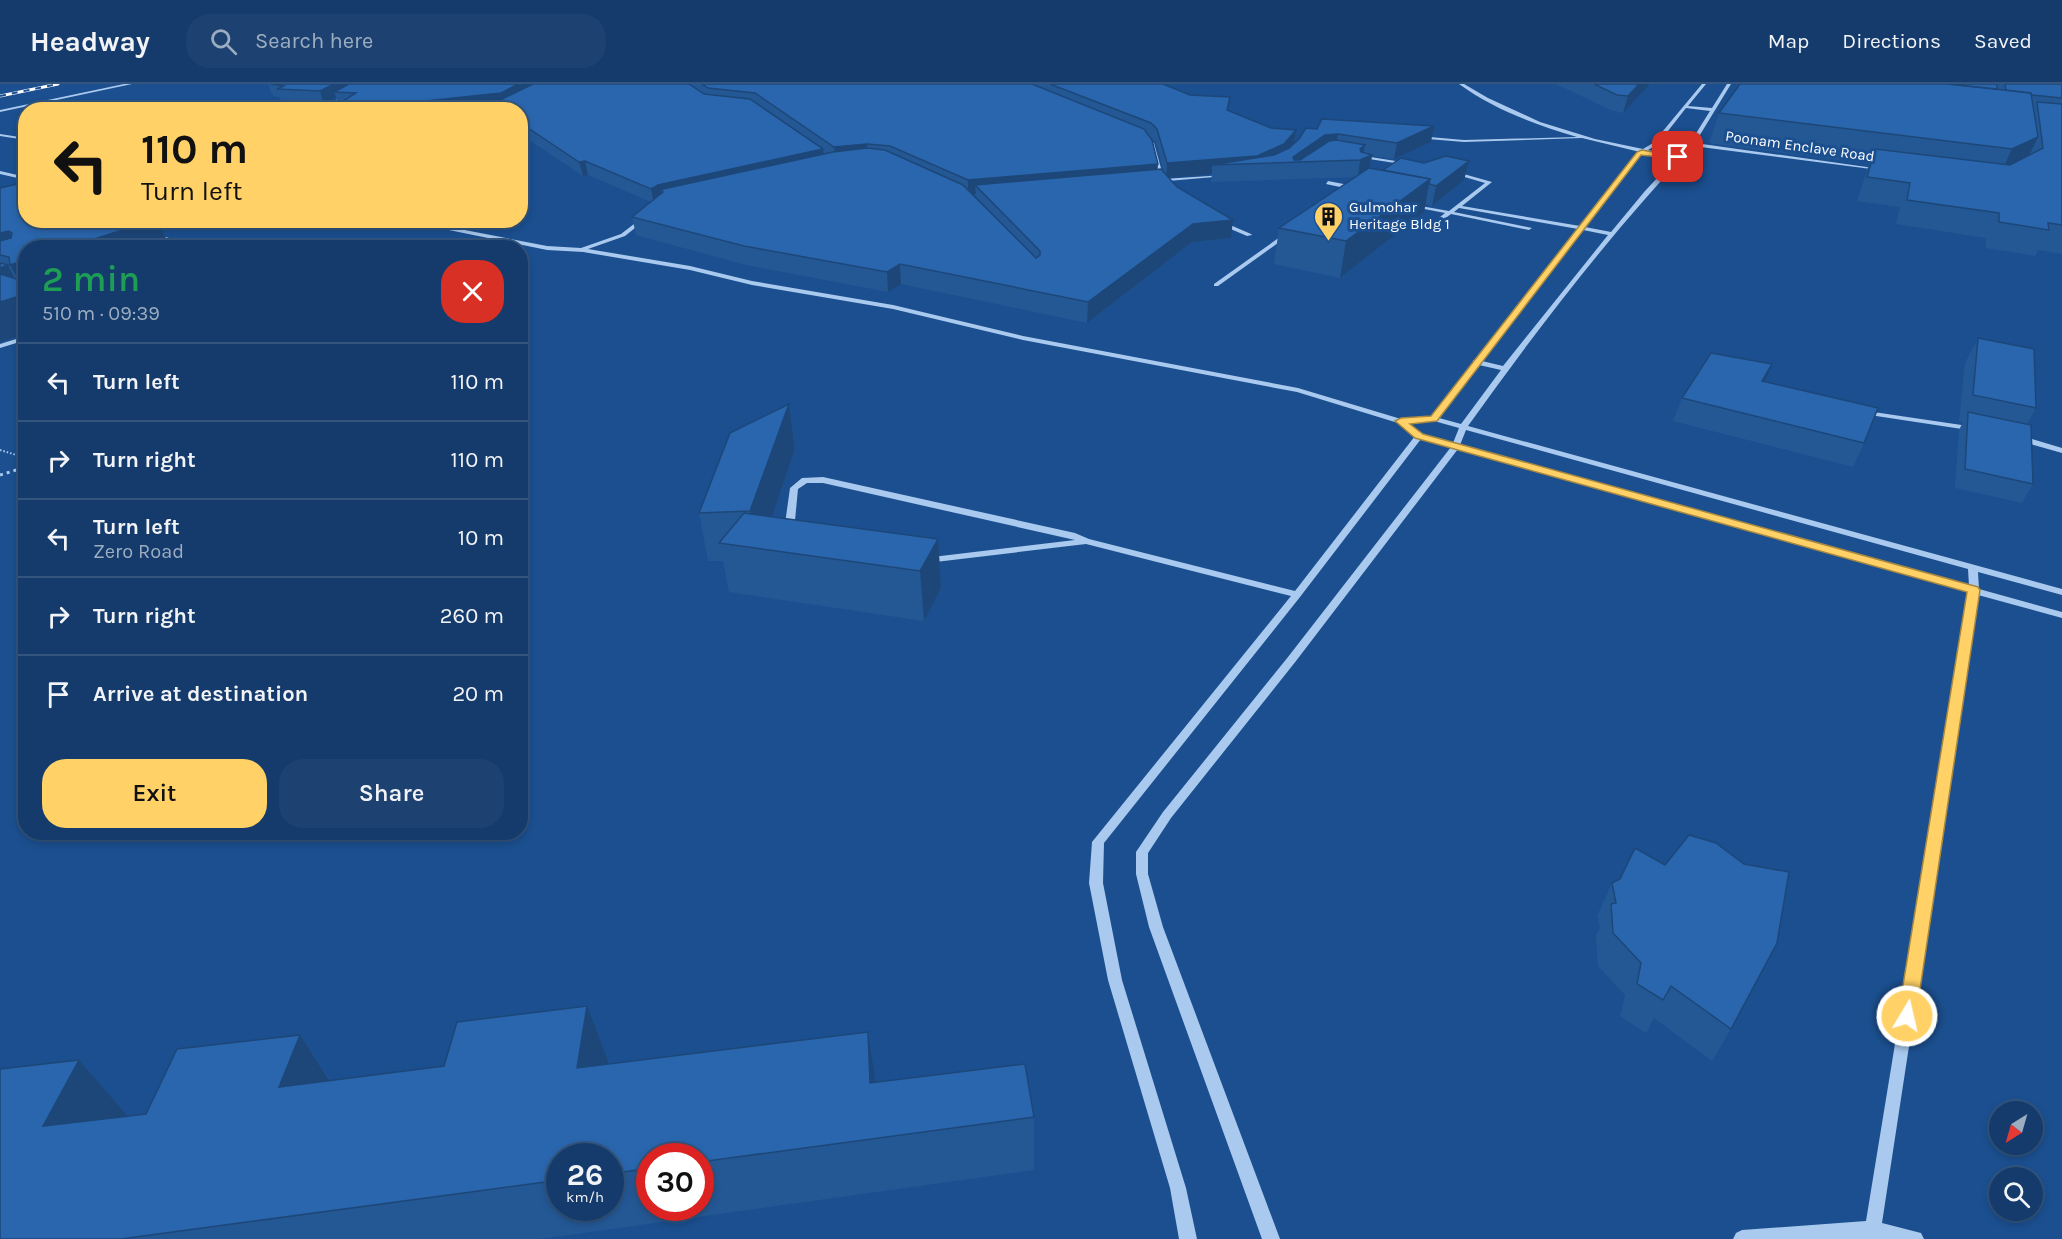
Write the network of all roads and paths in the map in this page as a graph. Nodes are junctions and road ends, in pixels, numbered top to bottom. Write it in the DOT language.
graph roads {
  1 [pos="130,84"];
  2 [pos="1461,84"];
  3 [pos="1704,84"];
  4 [pos="1727,84"];
  5 [pos="1740,86"];
  6 [pos="353,92"];
  7 [pos="43,102"];
  8 [pos="334,102"];
  9 [pos="18,107"];
  10 [pos="1686,107"];
  11 [pos="1714,110"];
  12 [pos="0,111"];
  13 [pos="0,135"];
  14 [pos="1137,135"];
  15 [pos="1411,136"];
  16 [pos="18,138"];
  17 [pos="1580,138"];
  18 [pos="1692,144"];
  19 [pos="1642,152"];
  20 [pos="1355,155"];
  21 [pos="1678,157"];
  22 [pos="1374,158"];
  23 [pos="1362,166"];
  24 [pos="1419,166"];
  25 [pos="1881,169"];
  26 [pos="1441,170"];
  27 [pos="0,172"];
  28 [pos="1234,175"];
  29 [pos="18,177"];
  30 [pos="1162,181"];
  31 [pos="1151,182"];
  32 [pos="1328,183"];
  33 [pos="1168,188"];
  34 [pos="1361,189"];
  35 [pos="1404,197"];
  36 [pos="1409,205"];
  37 [pos="1459,207"];
  38 [pos="1451,213"];
  39 [pos="645,217"];
  40 [pos="1216,221"];
  41 [pos="1431,227"];
  42 [pos="163,228"];
  43 [pos="443,228"];
  44 [pos="1529,228"];
  45 [pos="1293,230"];
  46 [pos="1582,230"];
  47 [pos="1613,234"];
  48 [pos="1249,235"];
  49 [pos="172,240"];
  50 [pos="506,240"];
  51 [pos="528,244"];
  52 [pos="583,250"];
  53 [pos="1216,285"];
  54 [pos="18,340"];
  55 [pos="0,346"];
  56 [pos="1476,362"];
  57 [pos="1505,369"];
  58 [pos="1848,410"];
  59 [pos="1434,419"];
  60 [pos="1401,421"];
  61 [pos="1464,426"];
  62 [pos="1983,430"];
  63 [pos="2005,435"];
  64 [pos="1419,436"];
  65 [pos="1456,446"];
  66 [pos="0,450"];
  67 [pos="2062,451"];
  68 [pos="18,456"];
  69 [pos="18,469"];
  70 [pos="0,475"];
  71 [pos="1086,541"];
  72 [pos="787,545"];
  73 [pos="920,560"];
  74 [pos="1973,568"];
  75 [pos="1974,590"];
  76 [pos="2062,592"];
  77 [pos="1298,595"];
  78 [pos="2062,615"];
  79 [pos="1874,1234"];
  80 [pos="1188,1239"];
  81 [pos="1271,1239"];
  82 [pos="1742,1239"];
  83 [pos="1915,1239"];
  1 -- 7 [label="street"];
  2 -- 17 [label="street"];
  3 -- 10 [label="street"];
  4 -- 5 [label="street"];
  4 -- 11 [label="street"];
  6 -- 8 [label="street"];
  9 -- 12 [label="street"];
  10 -- 11 [label="street"];
  10 -- 19 [label="street"];
  11 -- 18 [label="street"];
  13 -- 16 [label="street"];
  14 -- 30 [label="street"];
  15 -- 17 [label="street"];
  17 -- 19 [label="street"];
  18 -- 21 [label="street"];
  18 -- 25 [label="street, Poonam Enclave Road"];
  19 -- 21 [label="street"];
  19 -- 46 [label="street"];
  20 -- 22 [label="street"];
  21 -- 47 [label="street"];
  22 -- 23 [label="street"];
  22 -- 24 [label="street"];
  26 -- 37 [label="street"];
  27 -- 29 [label="street"];
  28 -- 30 [label="street"];
  30 -- 31 [label="street"];
  30 -- 33 [label="street"];
  32 -- 34 [label="street"];
  35 -- 37 [label="street"];
  36 -- 38 [label="street"];
  37 -- 38 [label="street"];
  37 -- 46 [label="street"];
  38 -- 41 [label="street"];
  38 -- 44 [label="street"];
  39 -- 52 [label="street"];
  40 -- 48 [label="street"];
  42 -- 49 [label="street"];
  43 -- 50 [label="street"];
  45 -- 53 [label="street"];
  46 -- 47 [label="street"];
  46 -- 56 [label="street"];
  47 -- 57 [label="street"];
  51 -- 52 [label="street"];
  52 -- 60 [label="street"];
  54 -- 55 [label="street"];
  56 -- 57 [label="street"];
  56 -- 59 [label="street"];
  57 -- 61 [label="street"];
  58 -- 62 [label="street"];
  59 -- 60 [label="street"];
  59 -- 61 [label="street"];
  60 -- 64 [label="street"];
  61 -- 65 [label="street"];
  61 -- 74 [label="street"];
  63 -- 67 [label="street"];
  64 -- 65 [label="street"];
  64 -- 77 [label="street"];
  65 -- 75 [label="street"];
  65 -- 81 [label="street"];
  66 -- 68 [label="path"];
  69 -- 70 [label="path"];
  71 -- 72 [label="street"];
  71 -- 73 [label="street"];
  71 -- 77 [label="street"];
  74 -- 75 [label="street"];
  74 -- 76 [label="street"];
  75 -- 78 [label="street"];
  75 -- 79 [label="street"];
  77 -- 80 [label="street"];
  79 -- 82 [label="street"];
  79 -- 83 [label="street"];
}
